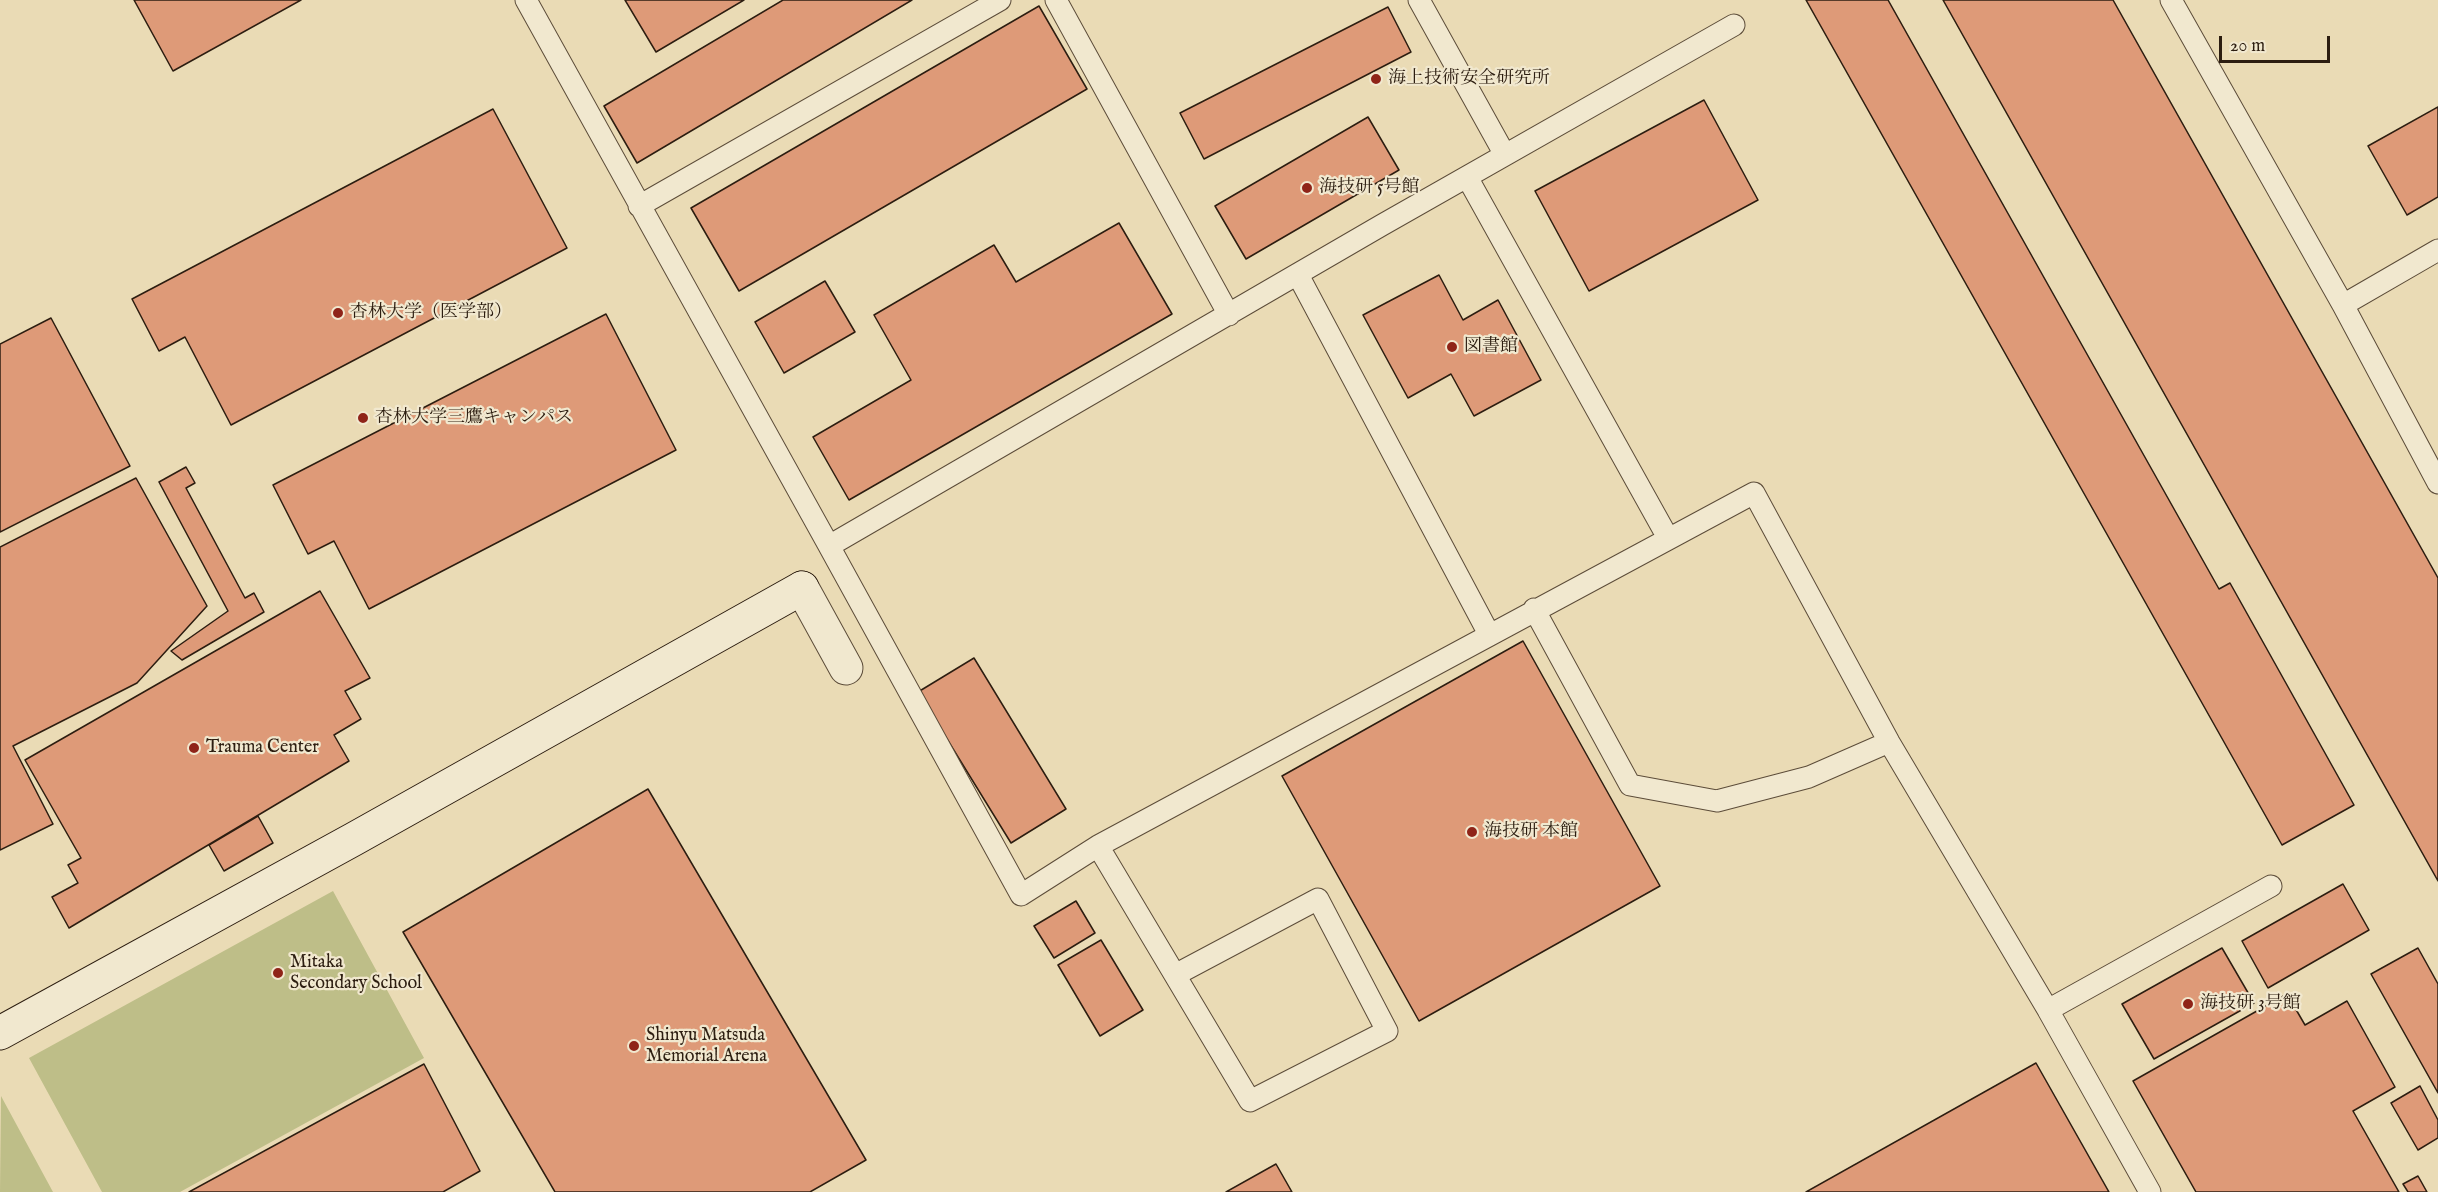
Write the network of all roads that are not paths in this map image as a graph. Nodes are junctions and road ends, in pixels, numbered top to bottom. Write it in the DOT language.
graph roads {
  1 [pos="526,0"];
  2 [pos="1000,0"];
  3 [pos="1056,0"];
  4 [pos="1419,0"];
  5 [pos="2171,0"];
  6 [pos="1734,25"];
  7 [pos="1505,155"];
  8 [pos="1467,177"];
  9 [pos="639,206"];
  10 [pos="2438,250"];
  11 [pos="1298,275"];
  12 [pos="2343,305"];
  13 [pos="1229,315"];
  14 [pos="2438,483"];
  15 [pos="1668,538"];
  16 [pos="829,546"];
  17 [pos="1534,609"];
  18 [pos="1489,634"];
  19 [pos="846,668"];
  20 [pos="1889,742"];
  21 [pos="1098,846"];
  22 [pos="2271,886"];
  23 [pos="1175,975"];
  24 [pos="2048,1010"];
  25 [pos="0,1033"];
  26 [pos="2150,1192"];
  1 -- 9 [label="lane"];
  2 -- 9 [label="lane"];
  3 -- 13 [label="lane"];
  4 -- 7 [label="lane"];
  5 -- 12 [label="lane"];
  6 -- 7 [label="lane"];
  7 -- 8 [label="lane"];
  8 -- 11 [label="lane"];
  8 -- 15 [label="lane"];
  9 -- 16 [label="lane"];
  10 -- 12 [label="lane"];
  11 -- 13 [label="lane"];
  11 -- 18 [label="lane"];
  12 -- 14 [label="lane"];
  13 -- 16 [label="lane"];
  15 -- 17 [label="lane"];
  15 -- 20 [label="lane"];
  16 -- 21 [label="lane"];
  17 -- 18 [label="lane"];
  17 -- 20 [label="lane"];
  18 -- 21 [label="lane"];
  19 -- 25 [label="street"];
  20 -- 24 [label="lane"];
  21 -- 23 [label="lane"];
  22 -- 24 [label="lane"];
  23 -- 23 [label="lane"];
  24 -- 26 [label="lane"];
}
